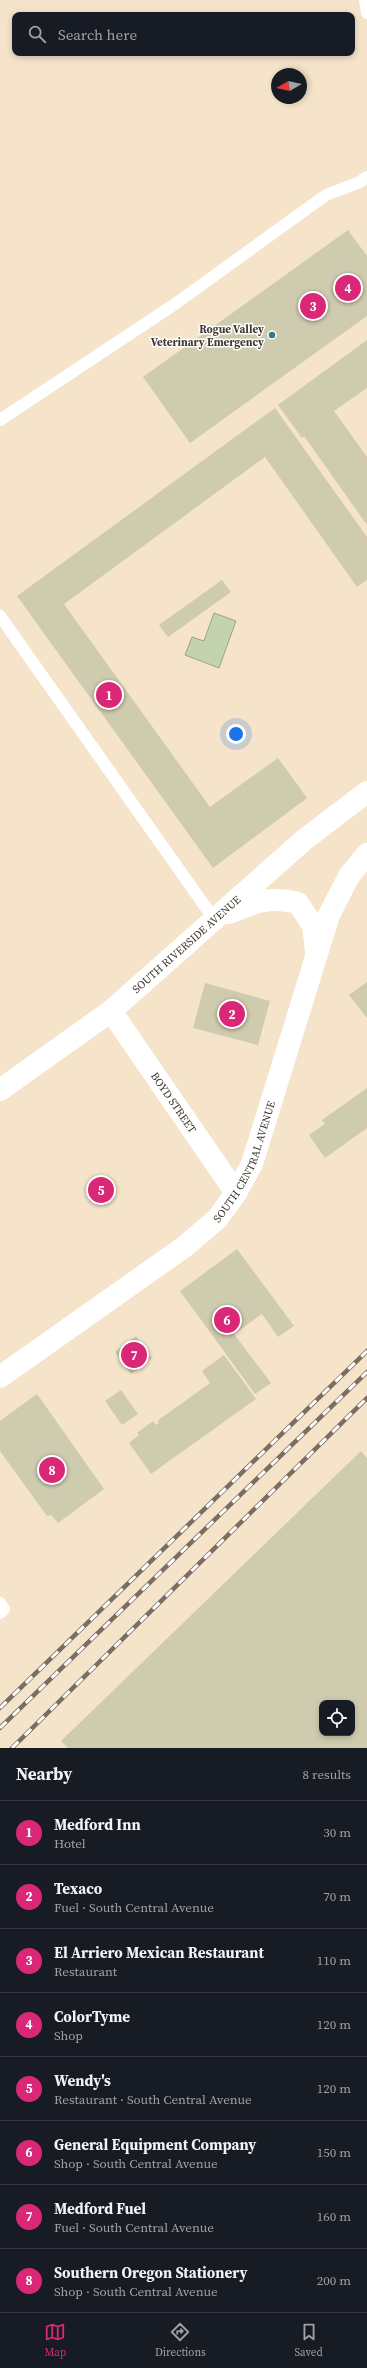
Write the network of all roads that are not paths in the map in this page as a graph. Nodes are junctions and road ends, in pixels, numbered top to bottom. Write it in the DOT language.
graph roads {
  1 [pos="365,0"];
  2 [pos="367,13"];
  3 [pos="367,177"];
  4 [pos="0,420"];
  5 [pos="0,616"];
  6 [pos="367,792"];
  7 [pos="367,854"];
  8 [pos="214,919"];
  9 [pos="316,953"];
  10 [pos="111,1011"];
  11 [pos="0,1090"];
  12 [pos="236,1193"];
  13 [pos="0,1377"];
  14 [pos="0,1603"];
  15 [pos="0,1613"];
  1 -- 2 [label="lane"];
  3 -- 4 [label="lane"];
  5 -- 8 [label="lane"];
  6 -- 8 [label="main road, SOUTH RIVERSIDE AVENUE"];
  7 -- 9 [label="main road, SOUTH CENTRAL AVENUE"];
  8 -- 9 [label="main road"];
  8 -- 10 [label="main road, SOUTH RIVERSIDE AVENUE"];
  9 -- 12 [label="main road, SOUTH CENTRAL AVENUE"];
  10 -- 11 [label="main road, SOUTH RIVERSIDE AVENUE"];
  10 -- 12 [label="main road, BOYD STREET"];
  12 -- 13 [label="main road, SOUTH CENTRAL AVENUE"];
  14 -- 15 [label="lane"];
}
